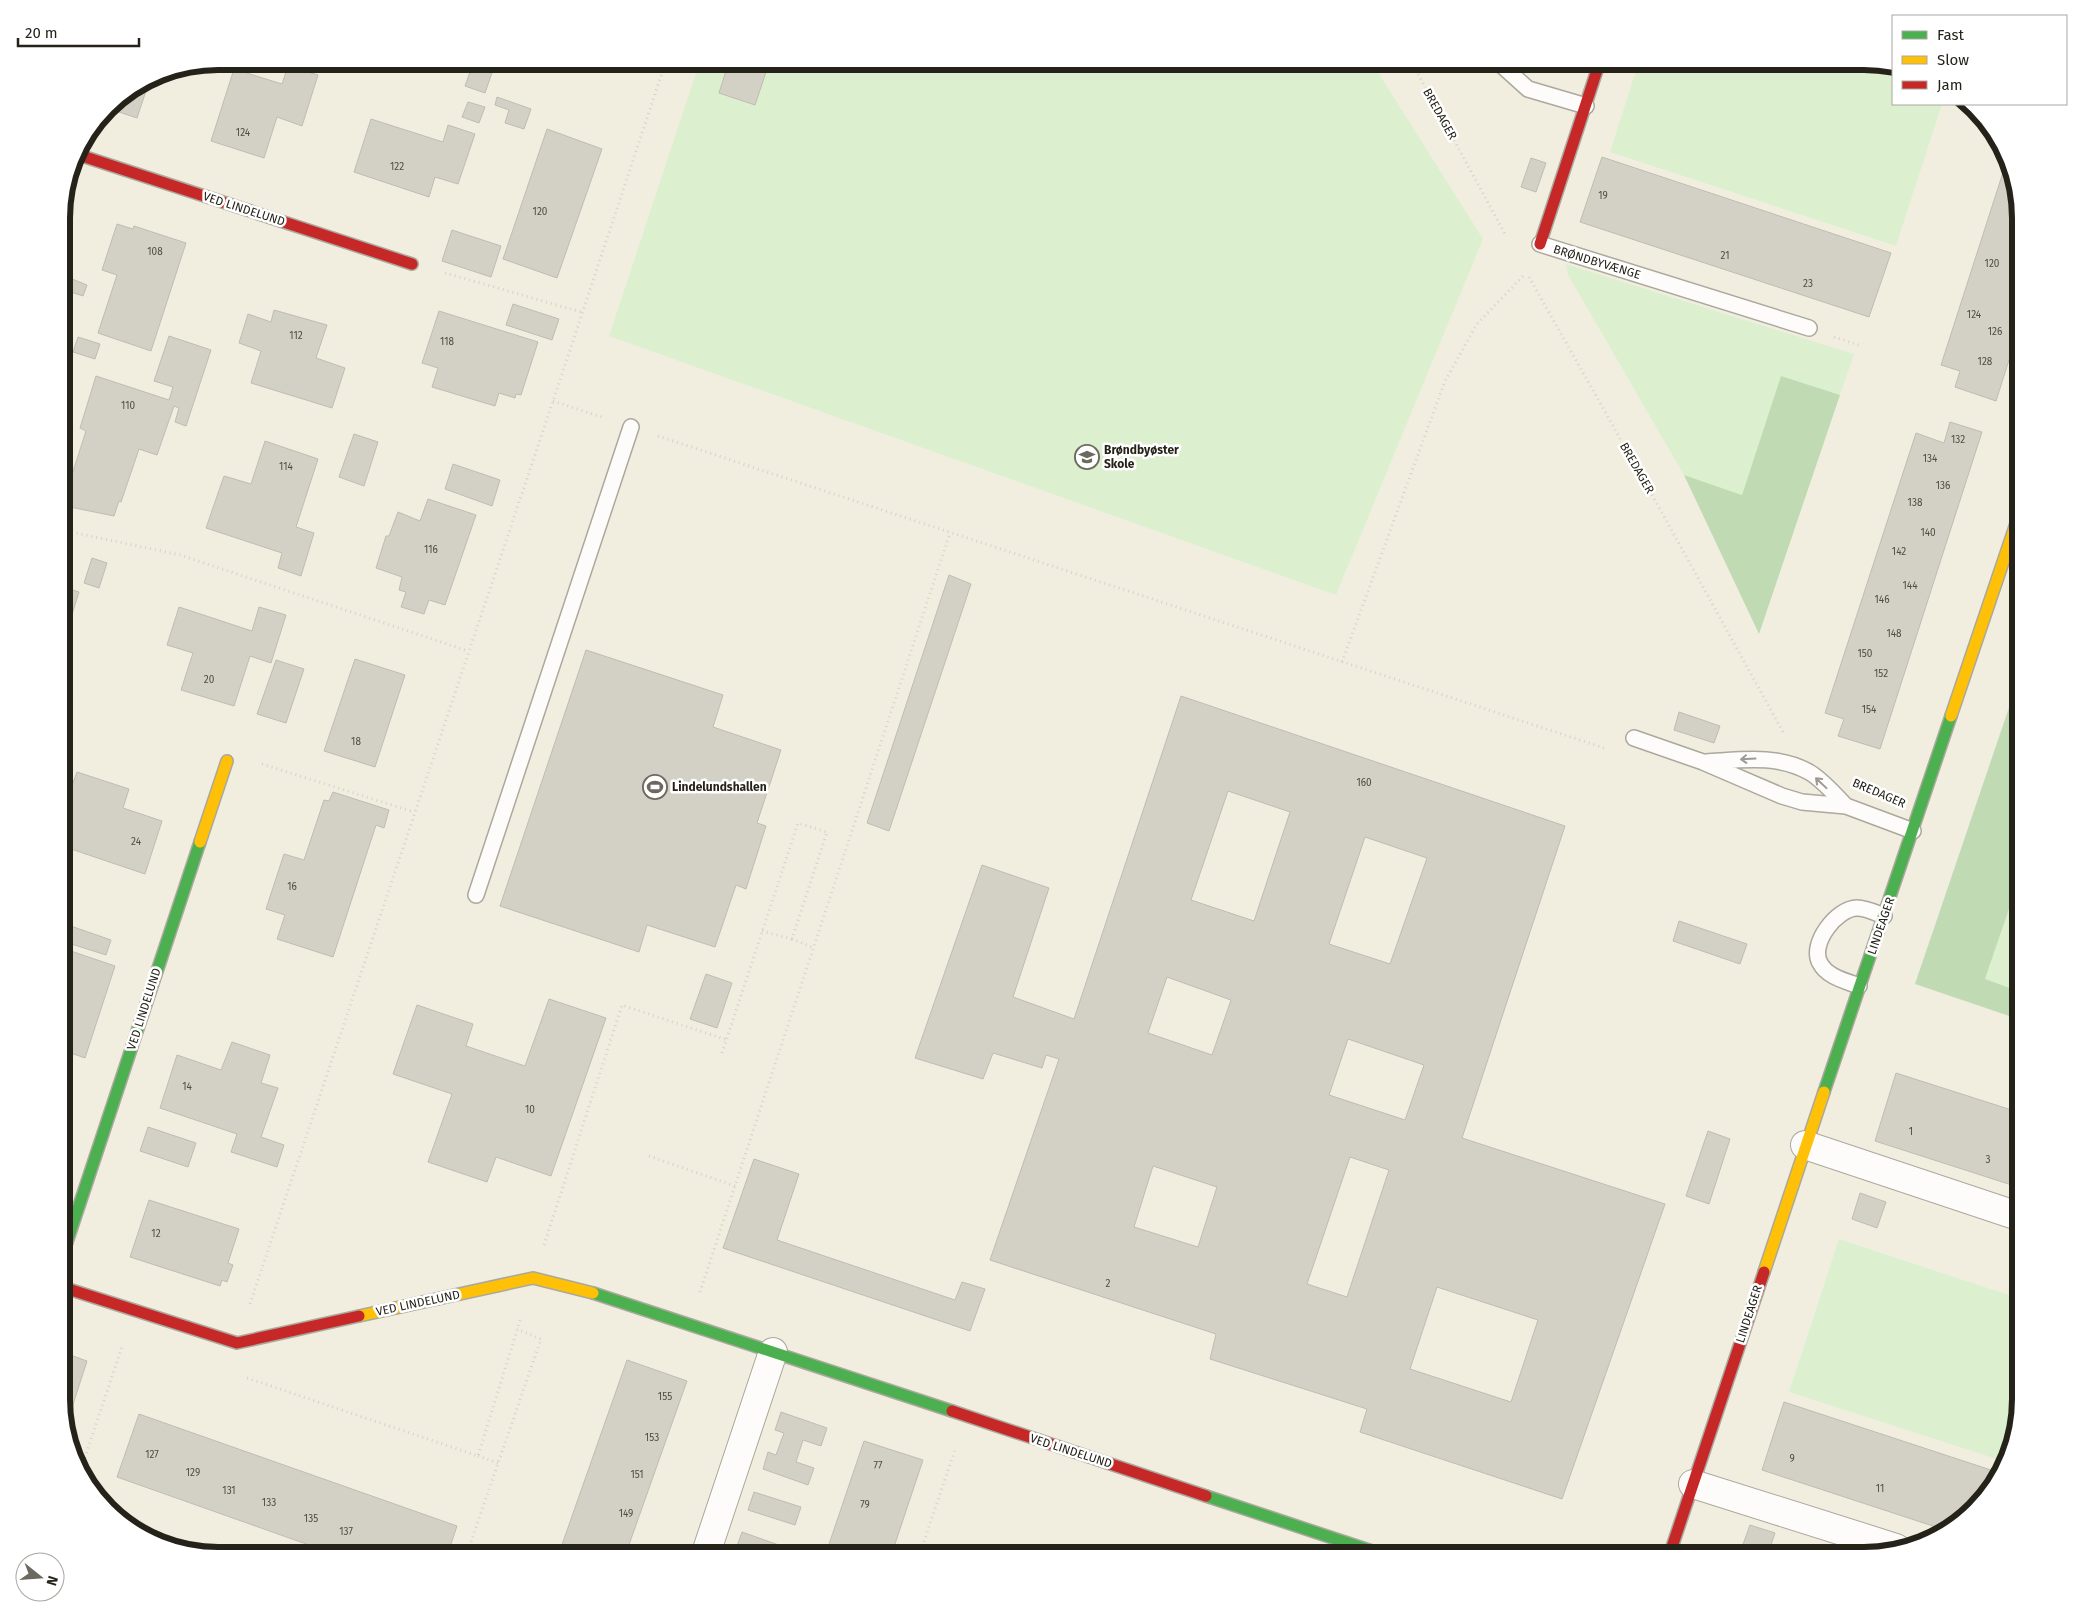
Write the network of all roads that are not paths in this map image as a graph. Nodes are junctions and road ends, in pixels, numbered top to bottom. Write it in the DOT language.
graph roads {
  1 [pos="1507,70"];
  2 [pos="1597,70"];
  3 [pos="1586,106"];
  4 [pos="83,156"];
  5 [pos="1540,244"];
  6 [pos="412,264"];
  7 [pos="1808,328"];
  8 [pos="631,427"];
  9 [pos="2012,556"];
  10 [pos="1634,738"];
  11 [pos="227,761"];
  12 [pos="1703,762"];
  13 [pos="1846,806"];
  14 [pos="1914,831"];
  15 [pos="1898,878"];
  16 [pos="476,895"];
  17 [pos="1884,916"];
  18 [pos="1860,986"];
  19 [pos="1805,1145"];
  20 [pos="2012,1215"];
  21 [pos="70,1233"];
  22 [pos="70,1291"];
  23 [pos="773,1352"];
  24 [pos="1693,1484"];
  25 [pos="1887,1545"];
  26 [pos="707,1547"];
  27 [pos="1353,1547"];
  28 [pos="1672,1547"];
  1 -- 3 [label="lane"];
  2 -- 3 [label="street, BRØNDBYVÆNGE"];
  3 -- 5 [label="street, BRØNDBYVÆNGE"];
  4 -- 6 [label="street, VED LINDELUND"];
  5 -- 7 [label="lane, BRØNDBYVÆNGE"];
  8 -- 16 [label="lane"];
  9 -- 14 [label="street, BREDAGER"];
  10 -- 12 [label="lane"];
  11 -- 21 [label="street, VED LINDELUND"];
  12 -- 13 [label="lane"];
  13 -- 12 [label="lane, one-way"];
  13 -- 14 [label="lane"];
  14 -- 15 [label="street, BREDAGER"];
  15 -- 17 [label="street, LINDEAGER"];
  17 -- 18 [label="street, LINDEAGER"];
  17 -- 18 [label="lane"];
  18 -- 19 [label="street, LINDEAGER"];
  19 -- 20 [label="street"];
  19 -- 24 [label="street, LINDEAGER"];
  22 -- 23 [label="street, VED LINDELUND"];
  23 -- 26 [label="street"];
  23 -- 27 [label="street, VED LINDELUND"];
  24 -- 25 [label="street"];
  24 -- 28 [label="street, LINDEAGER"];
}
